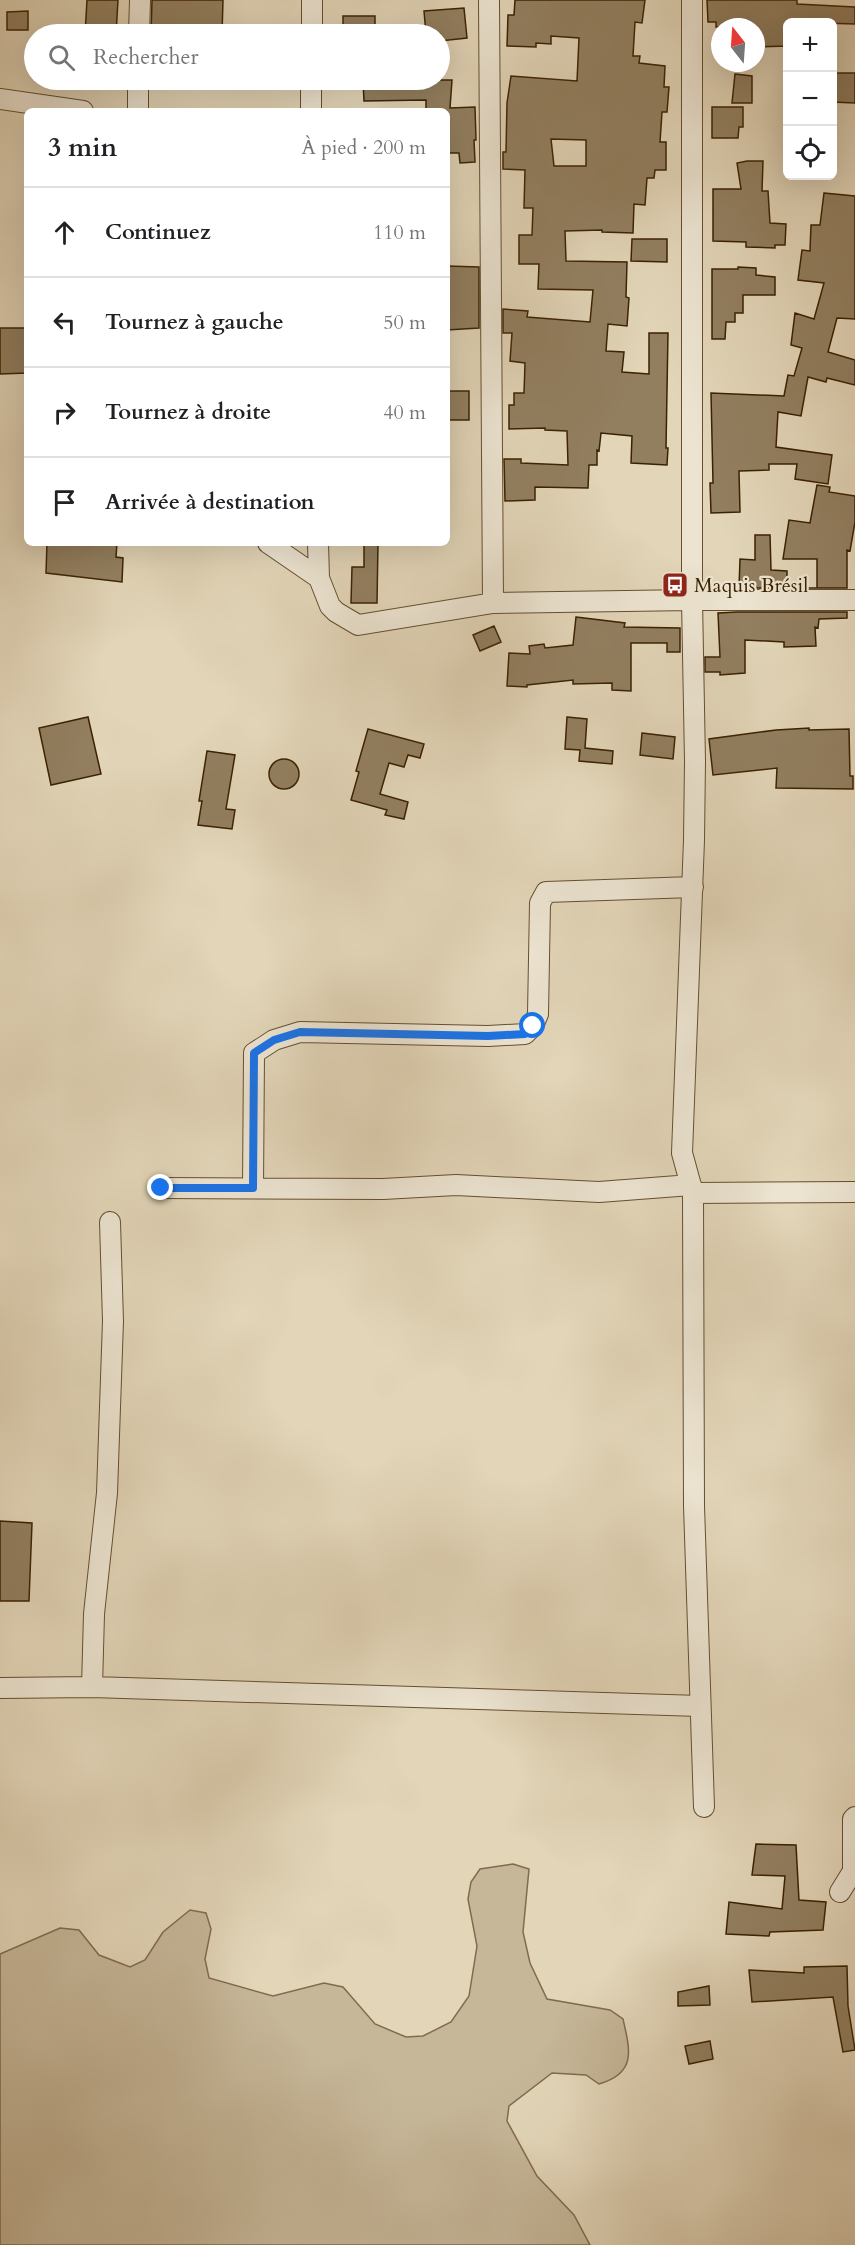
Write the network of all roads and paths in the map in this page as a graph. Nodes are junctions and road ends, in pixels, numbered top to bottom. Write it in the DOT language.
graph roads {
  1 [pos="140,0"];
  2 [pos="312,0"];
  3 [pos="489,0"];
  4 [pos="692,0"];
  5 [pos="139,24"];
  6 [pos="312,24"];
  7 [pos="138,90"];
  8 [pos="311,90"];
  9 [pos="0,99"];
  10 [pos="62,108"];
  11 [pos="138,108"];
  12 [pos="311,108"];
  13 [pos="272,546"];
  14 [pos="318,546"];
  15 [pos="319,578"];
  16 [pos="692,600"];
  17 [pos="855,600"];
  18 [pos="493,603"];
  19 [pos="693,887"];
  20 [pos="161,1188"];
  21 [pos="253,1188"];
  22 [pos="692,1189"];
  23 [pos="855,1192"];
  24 [pos="110,1222"];
  25 [pos="92,1687"];
  26 [pos="0,1688"];
  27 [pos="700,1706"];
  28 [pos="704,1806"];
  29 [pos="855,1817"];
  30 [pos="840,1892"];
  1 -- 5 [label="street"];
  2 -- 6 [label="street"];
  3 -- 18 [label="street"];
  4 -- 16 [label="street"];
  7 -- 11 [label="street"];
  8 -- 12 [label="street"];
  9 -- 10 [label="street"];
  13 -- 15 [label="street"];
  14 -- 15 [label="street"];
  15 -- 18 [label="street"];
  16 -- 17 [label="street"];
  16 -- 18 [label="street"];
  16 -- 19 [label="street"];
  19 -- 21 [label="street"];
  19 -- 22 [label="street"];
  20 -- 21 [label="street"];
  21 -- 22 [label="street"];
  22 -- 23 [label="street"];
  22 -- 27 [label="street"];
  24 -- 25 [label="street"];
  25 -- 26 [label="street"];
  25 -- 27 [label="street"];
  27 -- 28 [label="street"];
  29 -- 30 [label="street"];
}
